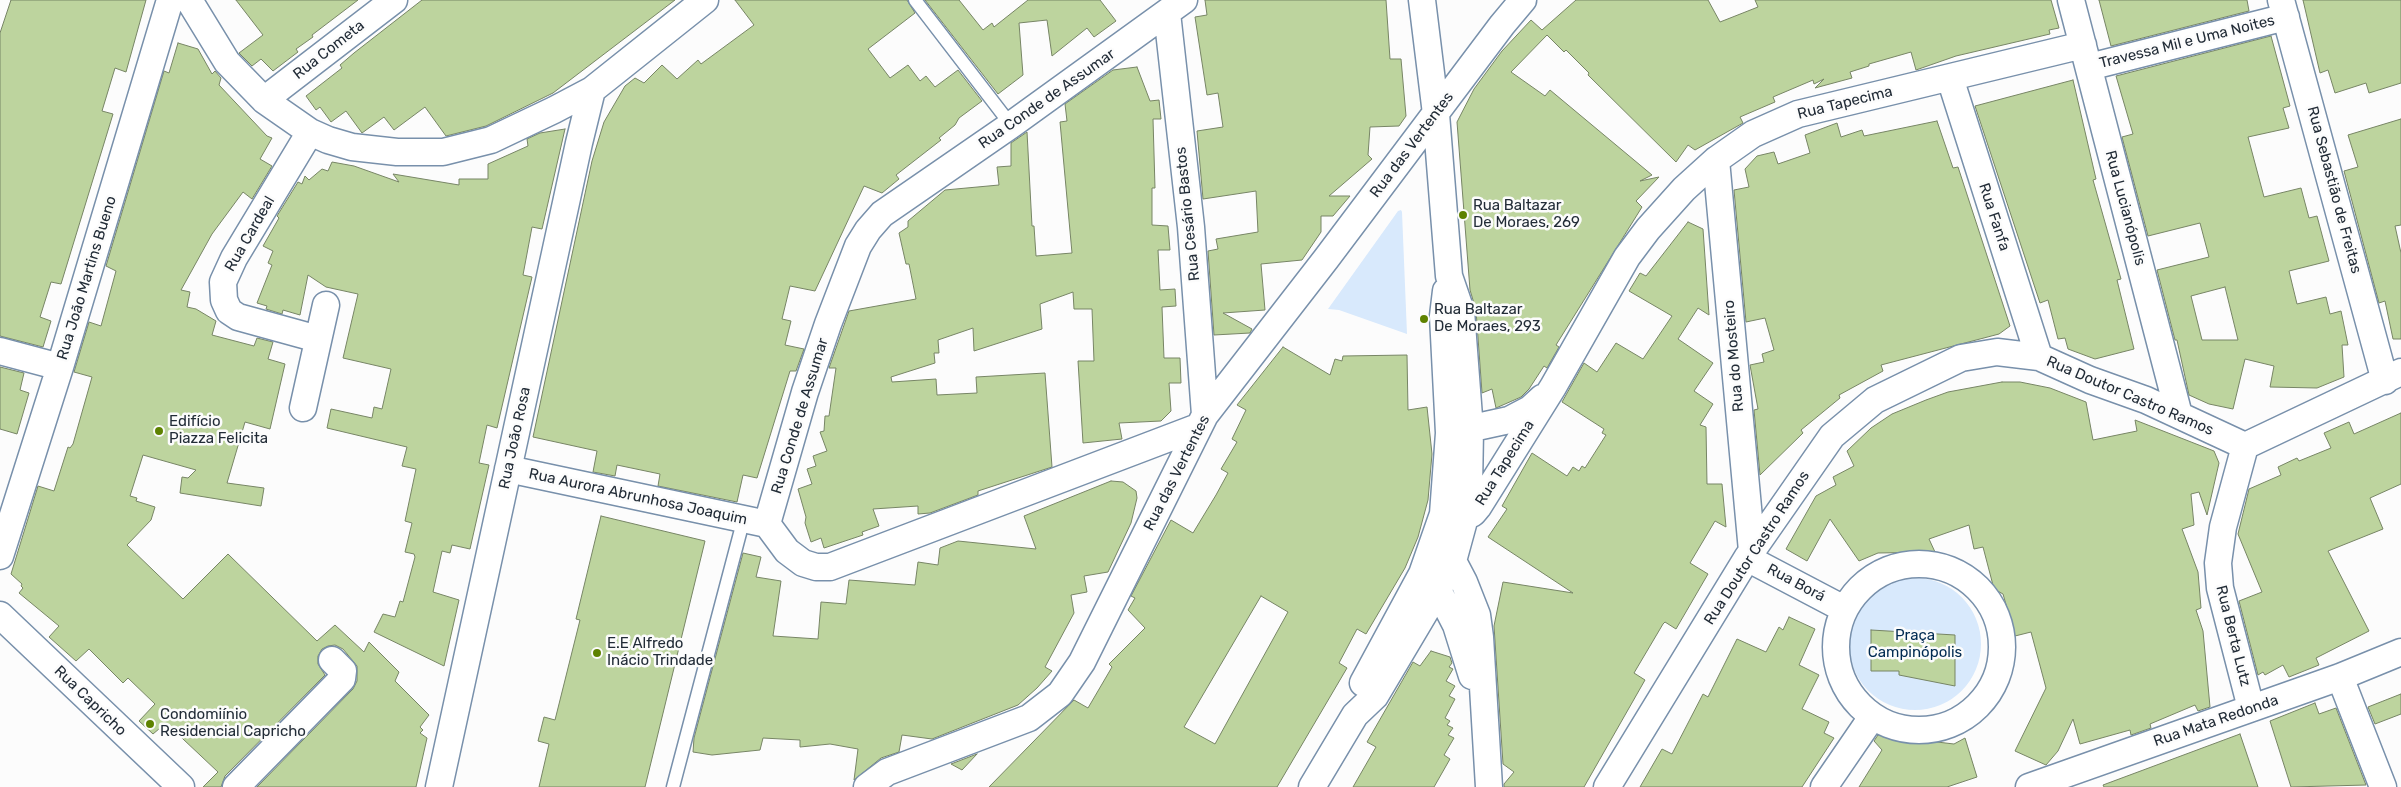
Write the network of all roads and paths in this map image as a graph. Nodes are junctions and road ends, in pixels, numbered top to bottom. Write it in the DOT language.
graph roads {
  1 [pos="170,0"];
  2 [pos="189,0"];
  3 [pos="394,0"];
  4 [pos="705,0"];
  5 [pos="914,0"];
  6 [pos="1422,0"];
  7 [pos="1523,0"];
  8 [pos="2071,0"];
  9 [pos="1175,7"];
  10 [pos="2284,9"];
  11 [pos="2086,56"];
  12 [pos="1950,78"];
  13 [pos="592,90"];
  14 [pos="264,100"];
  15 [pos="1436,114"];
  16 [pos="1011,125"];
  17 [pos="310,132"];
  18 [pos="1716,160"];
  19 [pos="326,305"];
  20 [pos="318,339"];
  21 [pos="0,351"];
  22 [pos="2039,357"];
  23 [pos="60,367"];
  24 [pos="2393,376"];
  25 [pos="1553,387"];
  26 [pos="303,408"];
  27 [pos="2179,416"];
  28 [pos="1202,421"];
  29 [pos="1460,431"];
  30 [pos="2245,446"];
  31 [pos="508,469"];
  32 [pos="1454,515"];
  33 [pos="755,521"];
  34 [pos="1750,554"];
  35 [pos="1442,555"];
  36 [pos="0,556"];
  37 [pos="1430,582"];
  38 [pos="1844,608"];
  39 [pos="0,615"];
  40 [pos="2401,652"];
  41 [pos="332,660"];
  42 [pos="2340,677"];
  43 [pos="2251,708"];
  44 [pos="1872,717"];
  45 [pos="1486,730"];
  46 [pos="1623,763"];
  47 [pos="181,787"];
  48 [pos="236,787"];
  49 [pos="439,787"];
  50 [pos="673,787"];
  51 [pos="866,787"];
  52 [pos="1312,787"];
  53 [pos="1489,787"];
  54 [pos="1607,787"];
  55 [pos="1612,787"];
  56 [pos="1824,787"];
  57 [pos="2029,787"];
  58 [pos="2383,787"];
  1 -- 23 [label="street, Rua João Martins Bueno"];
  2 -- 14 [label="street"];
  3 -- 14 [label="street, Rua Cometa"];
  4 -- 13 [label="street"];
  5 -- 16 [label="lane"];
  6 -- 15 [label="street"];
  7 -- 15 [label="street, Rua das Vertentes"];
  8 -- 11 [label="street, Rua Lucianópolis"];
  9 -- 16 [label="street, Rua Conde de Assumar"];
  9 -- 28 [label="street, Rua Cesário Bastos"];
  10 -- 11 [label="street, Travessa Mil e Uma Noites"];
  10 -- 24 [label="street, Rua Sebastião de Freitas"];
  11 -- 12 [label="street, Rua Tapecima"];
  11 -- 27 [label="street, Rua Lucianópolis"];
  12 -- 18 [label="street, Rua Tapecima"];
  12 -- 22 [label="street, Rua Fanfa"];
  13 -- 17 [label="street"];
  13 -- 31 [label="street, Rua João Rosa"];
  14 -- 17 [label="street"];
  15 -- 28 [label="street, Rua das Vertentes"];
  15 -- 29 [label="street"];
  16 -- 33 [label="street, Rua Conde de Assumar"];
  17 -- 20 [label="street, Rua Cardeal"];
  18 -- 25 [label="street, Rua Tapecima"];
  18 -- 34 [label="street, Rua do Mosteiro"];
  19 -- 20 [label="street"];
  20 -- 26 [label="street"];
  21 -- 23 [label="street"];
  22 -- 27 [label="street, Rua Doutor Castro Ramos"];
  22 -- 34 [label="street, Rua Doutor Castro Ramos"];
  23 -- 36 [label="street, Rua João Martins Bueno"];
  24 -- 30 [label="street"];
  25 -- 29 [label="street, Rua Tapecima"];
  25 -- 32 [label="street, Rua Tapecima"];
  27 -- 30 [label="street, Rua Doutor Castro Ramos"];
  28 -- 33 [label="street"];
  28 -- 51 [label="street, Rua das Vertentes"];
  29 -- 32 [label="street"];
  30 -- 43 [label="street, Rua Berta Lutz"];
  31 -- 33 [label="street, Rua Aurora Abrunhosa Joaquim"];
  31 -- 49 [label="street, Rua João Rosa"];
  32 -- 35 [label="street"];
  33 -- 50 [label="lane"];
  34 -- 38 [label="street, Rua Borá"];
  34 -- 46 [label="street, Rua Doutor Castro Ramos"];
  35 -- 37 [label="street"];
  35 -- 45 [label="street"];
  37 -- 45 [label="street"];
  37 -- 52 [label="street"];
  38 -- 44 [label="street"];
  38 -- 44 [label="street"];
  39 -- 47 [label="street, Rua Capricho"];
  40 -- 42 [label="street, Rua Mata Redonda"];
  41 -- 48 [label="street"];
  42 -- 43 [label="street, Rua Mata Redonda"];
  42 -- 58 [label="street"];
  43 -- 57 [label="street, Rua Mata Redonda"];
  44 -- 56 [label="street"];
  45 -- 53 [label="street"];
  46 -- 54 [label="street, Rua Doutor Castro Ramos"];
  46 -- 55 [label="street, Rua Doutor Castro Ramos"];
}
